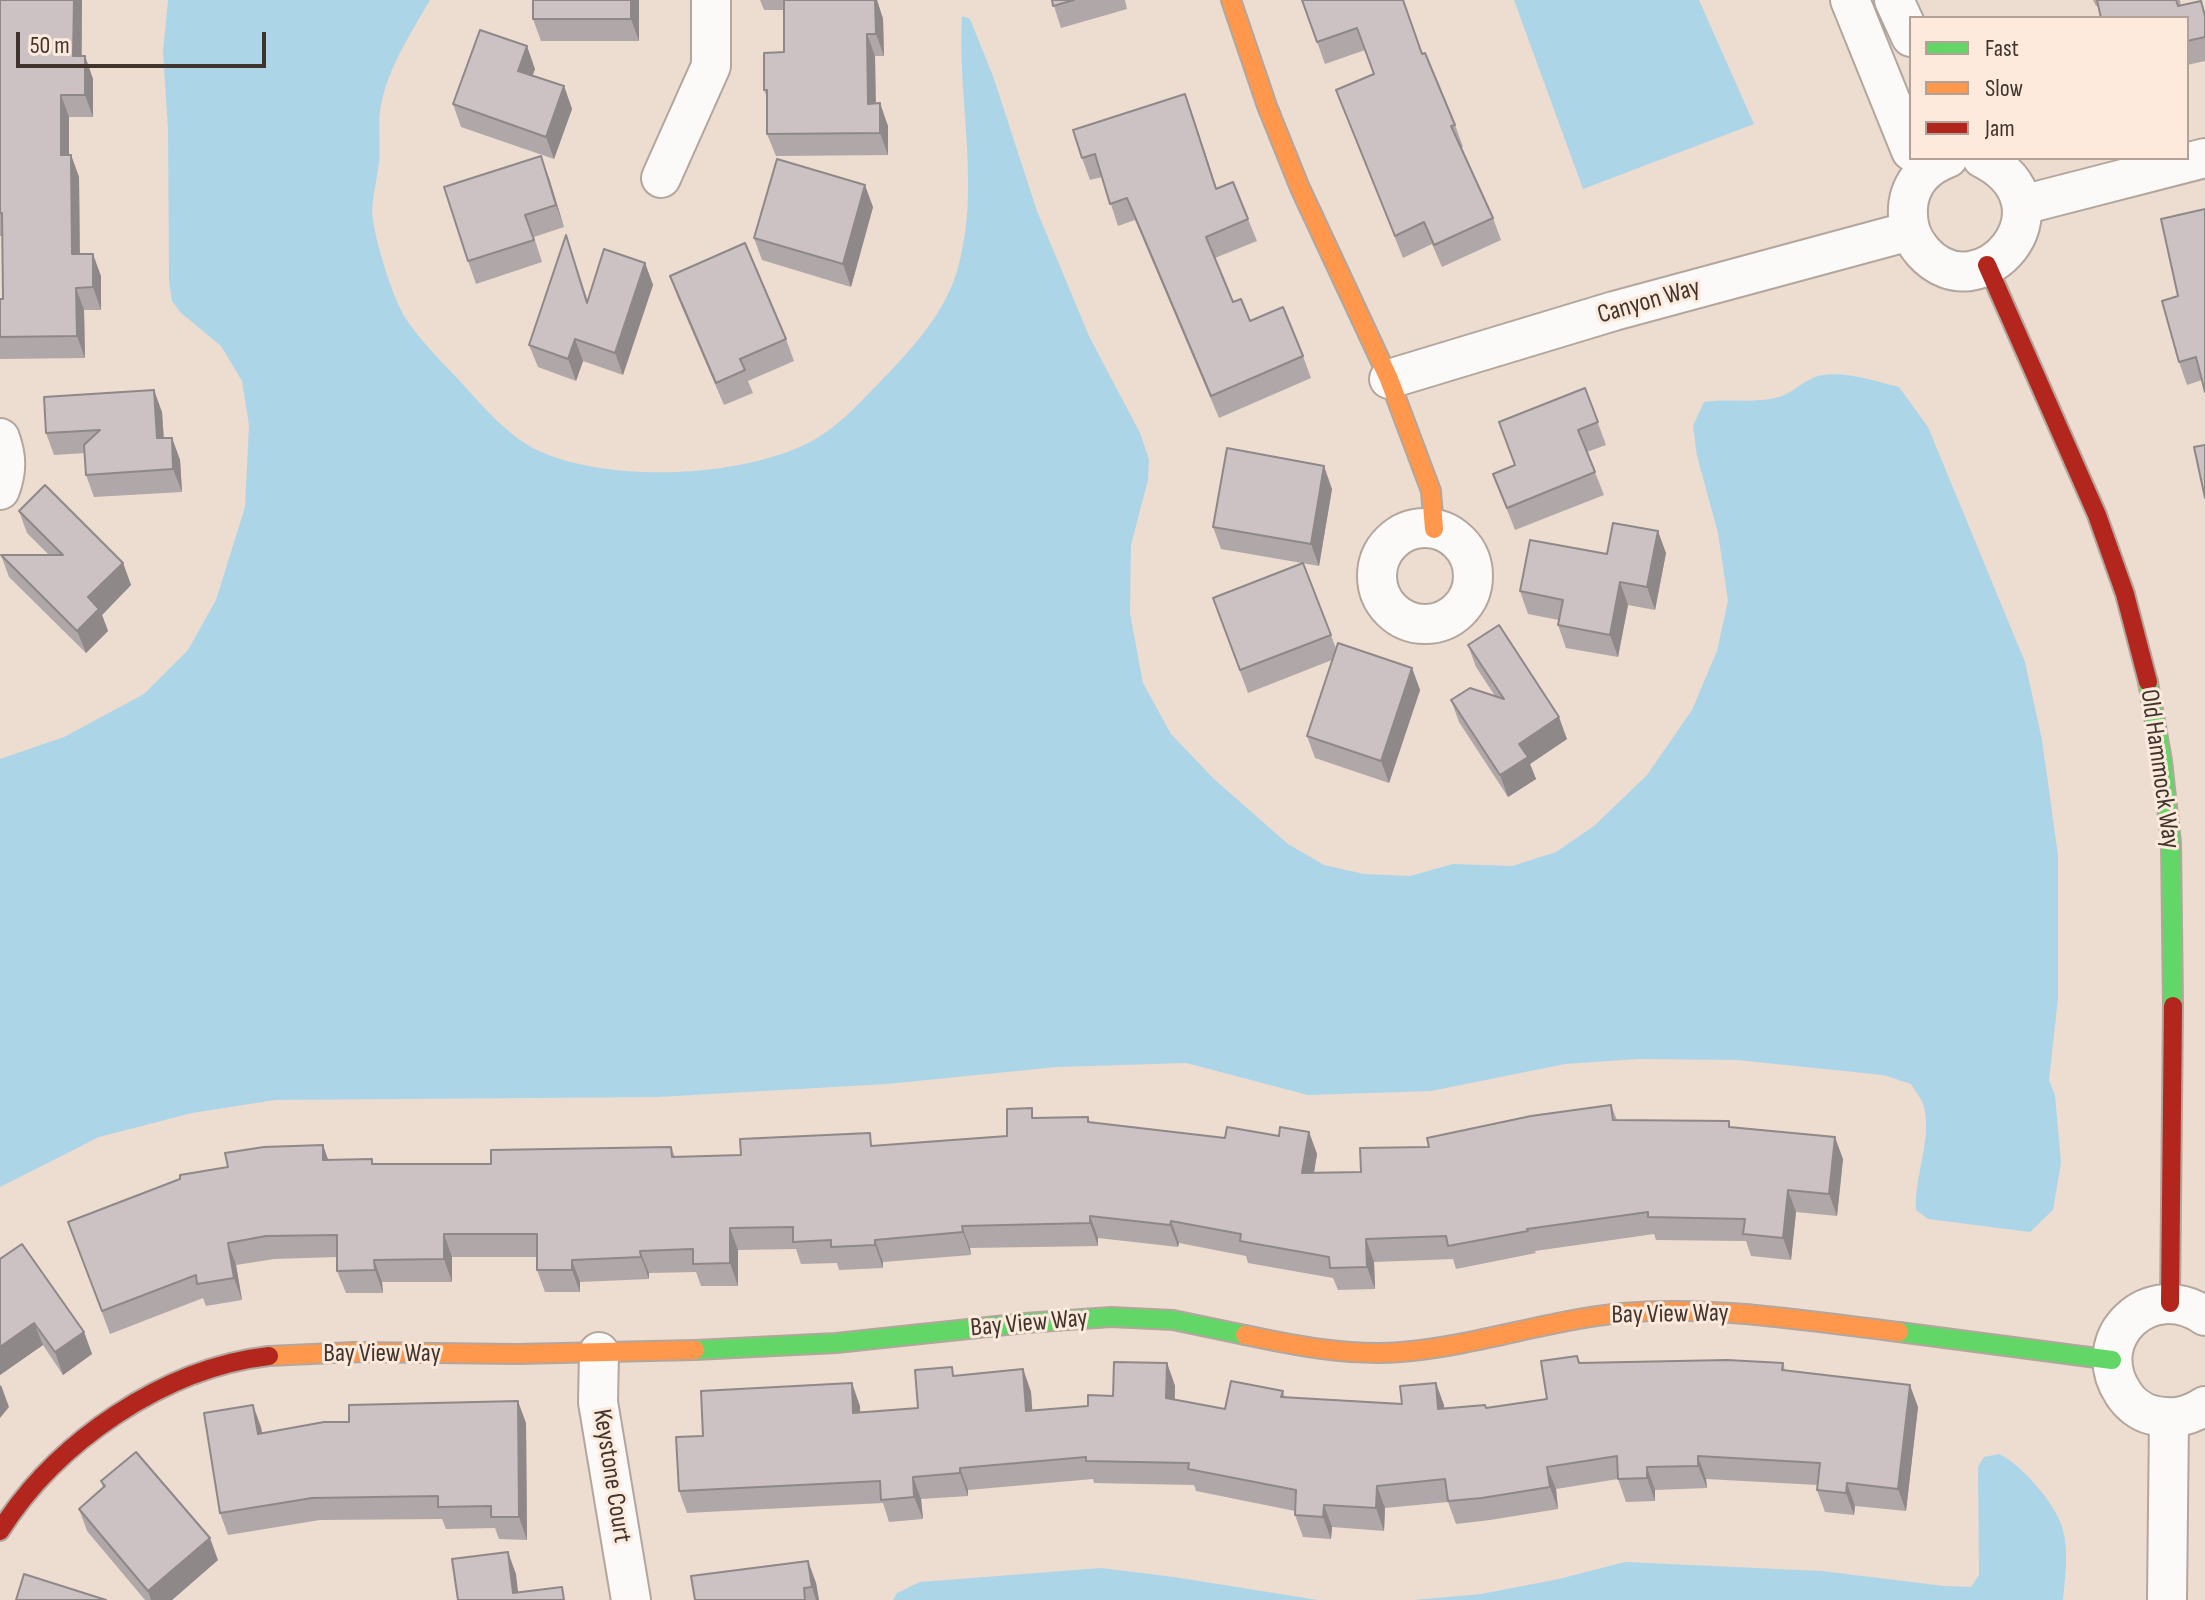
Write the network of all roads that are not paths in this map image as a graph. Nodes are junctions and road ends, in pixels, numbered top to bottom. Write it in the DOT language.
graph roads {
  1 [pos="711,0"];
  2 [pos="1231,0"];
  3 [pos="1850,0"];
  4 [pos="1894,0"];
  5 [pos="1909,33"];
  6 [pos="1909,132"];
  7 [pos="2205,158"];
  8 [pos="1986,160"];
  9 [pos="1922,161"];
  10 [pos="661,178"];
  11 [pos="2022,205"];
  12 [pos="1910,231"];
  13 [pos="1987,265"];
  14 [pos="1389,379"];
  15 [pos="0,438"];
  16 [pos="0,490"];
  17 [pos="1434,529"];
  18 [pos="2188,1309"];
  19 [pos="599,1352"];
  20 [pos="2112,1360"];
  21 [pos="2205,1406"];
  22 [pos="2169,1419"];
  23 [pos="0,1531"];
  24 [pos="631,1600"];
  25 [pos="2167,1600"];
  1 -- 10 [label="street"];
  2 -- 14 [label="street"];
  3 -- 6 [label="street"];
  4 -- 5 [label="street"];
  7 -- 11 [label="street"];
  8 -- 11 [label="street"];
  9 -- 12 [label="street"];
  11 -- 13 [label="street"];
  12 -- 13 [label="street"];
  12 -- 14 [label="street, Canyon Way"];
  13 -- 18 [label="street, Old Hammock Way"];
  14 -- 17 [label="street"];
  15 -- 16 [label="street"];
  18 -- 20 [label="street"];
  19 -- 20 [label="street, Bay View Way"];
  19 -- 23 [label="street, Bay View Way"];
  19 -- 24 [label="street, Keystone Court"];
  20 -- 22 [label="street"];
  21 -- 22 [label="street"];
  22 -- 25 [label="street"];
}
